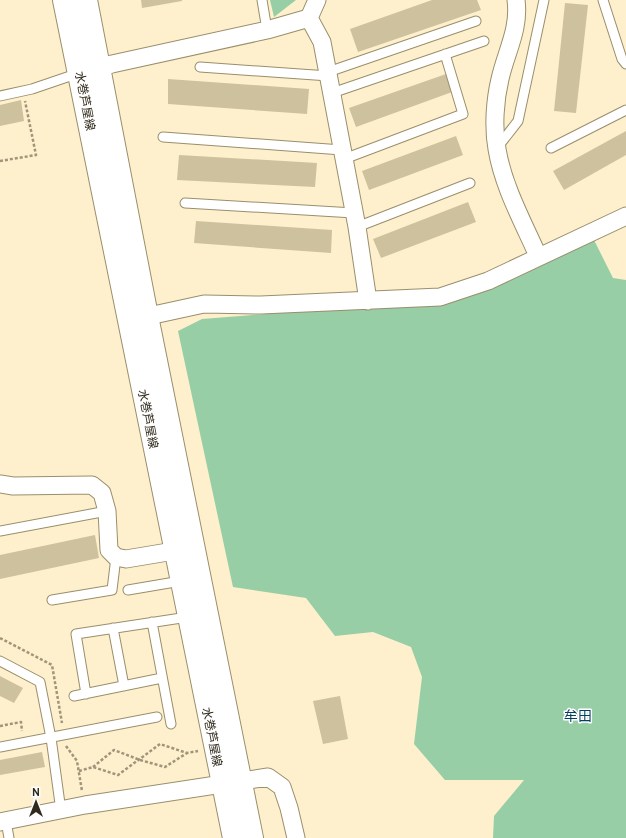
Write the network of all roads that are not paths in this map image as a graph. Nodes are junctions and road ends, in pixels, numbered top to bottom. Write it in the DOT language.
graph roads {
  1 [pos="64,0"];
  2 [pos="86,0"];
  3 [pos="262,0"];
  4 [pos="317,0"];
  5 [pos="516,0"];
  6 [pos="544,0"];
  7 [pos="603,0"];
  8 [pos="309,18"];
  9 [pos="476,21"];
  10 [pos="267,30"];
  11 [pos="484,41"];
  12 [pos="445,54"];
  13 [pos="626,64"];
  14 [pos="200,67"];
  15 [pos="89,71"];
  16 [pos="328,74"];
  17 [pos="332,93"];
  18 [pos="0,96"];
  19 [pos="626,110"];
  20 [pos="163,137"];
  21 [pos="551,148"];
  22 [pos="496,149"];
  23 [pos="343,154"];
  24 [pos="470,183"];
  25 [pos="185,203"];
  26 [pos="626,216"];
  27 [pos="356,220"];
  28 [pos="538,256"];
  29 [pos="368,300"];
  30 [pos="138,318"];
  31 [pos="0,484"];
  32 [pos="107,512"];
  33 [pos="0,531"];
  34 [pos="174,551"];
  35 [pos="116,557"];
  36 [pos="181,581"];
  37 [pos="128,590"];
  38 [pos="52,600"];
  39 [pos="188,617"];
  40 [pos="152,622"];
  41 [pos="113,628"];
  42 [pos="0,661"];
  43 [pos="162,678"];
  44 [pos="124,686"];
  45 [pos="86,694"];
  46 [pos="74,696"];
  47 [pos="157,717"];
  48 [pos="170,724"];
  49 [pos="51,738"];
  50 [pos="0,747"];
  51 [pos="231,783"];
  52 [pos="61,810"];
  53 [pos="3,821"];
  54 [pos="10,838"];
  55 [pos="234,838"];
  56 [pos="252,838"];
  57 [pos="296,838"];
  1 -- 15 [label="main road, 水巻芦屋線"];
  2 -- 15 [label="main road, 水巻芦屋線"];
  3 -- 10 [label="lane"];
  4 -- 8 [label="street"];
  5 -- 22 [label="street"];
  6 -- 22 [label="lane"];
  7 -- 13 [label="lane"];
  8 -- 10 [label="street"];
  8 -- 16 [label="street"];
  9 -- 16 [label="lane"];
  10 -- 15 [label="street"];
  11 -- 12 [label="lane"];
  12 -- 17 [label="lane"];
  12 -- 23 [label="lane"];
  14 -- 16 [label="lane"];
  15 -- 18 [label="lane"];
  15 -- 30 [label="main road, 水巻芦屋線"];
  16 -- 17 [label="street"];
  17 -- 23 [label="street"];
  19 -- 21 [label="lane"];
  20 -- 23 [label="lane"];
  22 -- 28 [label="street"];
  23 -- 27 [label="street"];
  24 -- 27 [label="lane"];
  25 -- 27 [label="lane"];
  26 -- 28 [label="street"];
  27 -- 29 [label="street"];
  28 -- 29 [label="street"];
  29 -- 30 [label="street"];
  30 -- 34 [label="main road, 水巻芦屋線"];
  30 -- 51 [label="main road, 水巻芦屋線"];
  31 -- 32 [label="street"];
  32 -- 33 [label="lane"];
  32 -- 35 [label="street"];
  34 -- 35 [label="street"];
  34 -- 36 [label="main road, 水巻芦屋線"];
  35 -- 38 [label="lane"];
  36 -- 37 [label="lane"];
  36 -- 39 [label="main road, 水巻芦屋線"];
  39 -- 40 [label="lane"];
  39 -- 51 [label="main road, 水巻芦屋線"];
  40 -- 41 [label="lane"];
  40 -- 43 [label="lane"];
  41 -- 44 [label="lane"];
  41 -- 45 [label="lane"];
  42 -- 49 [label="lane"];
  43 -- 44 [label="lane"];
  43 -- 48 [label="lane"];
  44 -- 45 [label="lane"];
  45 -- 46 [label="lane"];
  47 -- 49 [label="lane"];
  49 -- 50 [label="lane"];
  49 -- 52 [label="lane"];
  51 -- 52 [label="street"];
  51 -- 55 [label="main road, 水巻芦屋線"];
  51 -- 56 [label="main road, 水巻芦屋線"];
  51 -- 57 [label="street"];
  52 -- 53 [label="street"];
  53 -- 54 [label="lane"];
}
